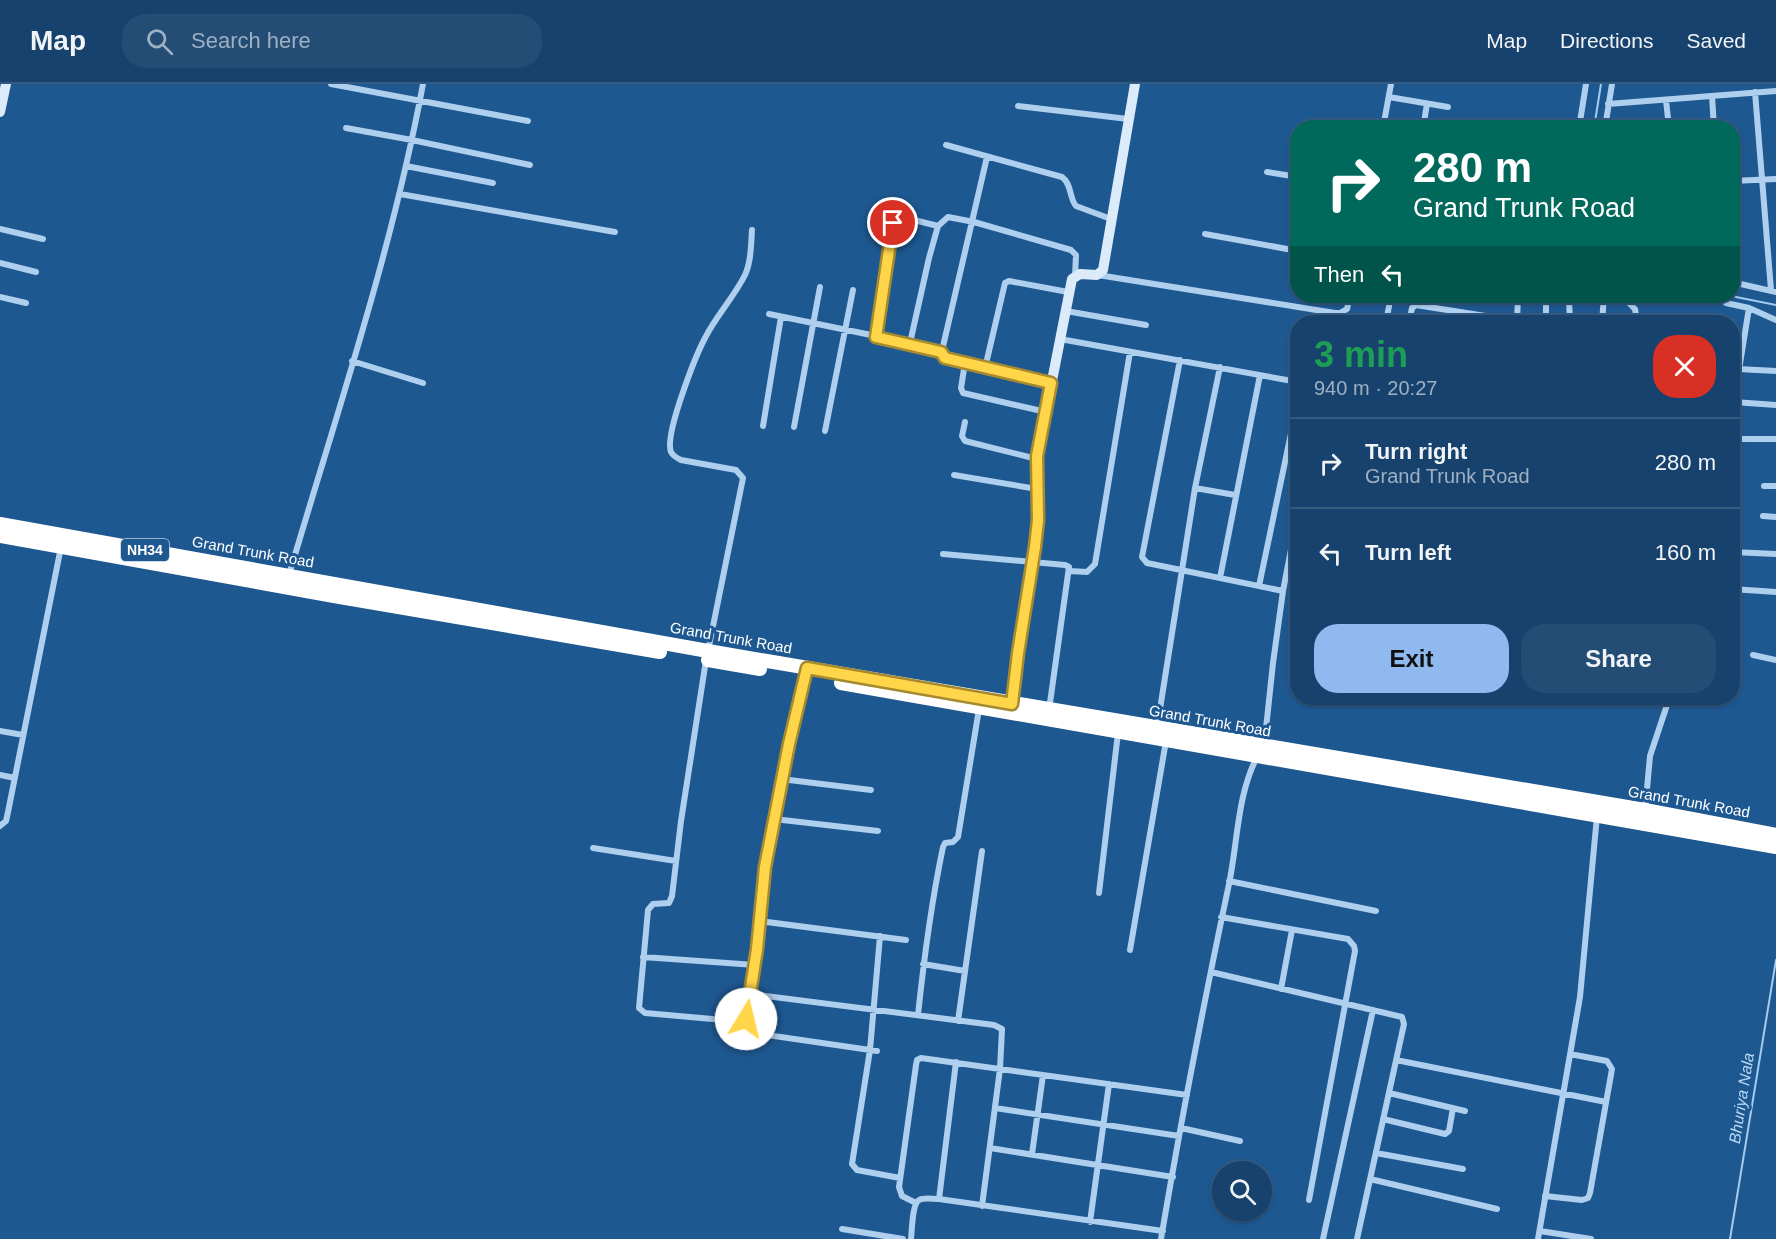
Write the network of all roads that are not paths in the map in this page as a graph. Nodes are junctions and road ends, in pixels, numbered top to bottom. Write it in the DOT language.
graph roads {
  1 [pos="6,84"];
  2 [pos="331,84"];
  3 [pos="423,84"];
  4 [pos="1135,84"];
  5 [pos="1391,84"];
  6 [pos="1586,84"];
  7 [pos="1612,84"];
  8 [pos="1776,91"];
  9 [pos="1755,92"];
  10 [pos="1712,96"];
  11 [pos="1389,97"];
  12 [pos="420,100"];
  13 [pos="1666,100"];
  14 [pos="1427,104"];
  15 [pos="1608,104"];
  16 [pos="1018,106"];
  17 [pos="1448,107"];
  18 [pos="0,112"];
  19 [pos="1128,119"];
  20 [pos="1385,120"];
  21 [pos="1424,120"];
  22 [pos="1580,120"];
  23 [pos="1606,120"];
  24 [pos="1668,120"];
  25 [pos="1714,120"];
  26 [pos="528,121"];
  27 [pos="346,128"];
  28 [pos="412,140"];
  29 [pos="946,145"];
  30 [pos="987,157"];
  31 [pos="530,165"];
  32 [pos="406,166"];
  33 [pos="1267,171"];
  34 [pos="1290,175"];
  35 [pos="1776,178"];
  36 [pos="1763,179"];
  37 [pos="1740,180"];
  38 [pos="493,183"];
  39 [pos="399,194"];
  40 [pos="1111,219"];
  41 [pos="974,222"];
  42 [pos="938,226"];
  43 [pos="0,230"];
  44 [pos="752,230"];
  45 [pos="615,232"];
  46 [pos="1204,234"];
  47 [pos="43,239"];
  48 [pos="1290,250"];
  49 [pos="1776,254"];
  50 [pos="1768,255"];
  51 [pos="0,263"];
  52 [pos="36,272"];
  53 [pos="1097,274"];
  54 [pos="1075,276"];
  55 [pos="1740,284"];
  56 [pos="820,287"];
  57 [pos="853,290"];
  58 [pos="1774,291"];
  59 [pos="1068,292"];
  60 [pos="0,297"];
  61 [pos="26,303"];
  62 [pos="1348,303"];
  63 [pos="1726,303"];
  64 [pos="1749,308"];
  65 [pos="1065,310"];
  66 [pos="1316,310"];
  67 [pos="769,314"];
  68 [pos="1315,315"];
  69 [pos="1410,315"];
  70 [pos="1475,315"];
  71 [pos="781,317"];
  72 [pos="1776,320"];
  73 [pos="812,324"];
  74 [pos="1146,325"];
  75 [pos="845,330"];
  76 [pos="876,337"];
  77 [pos="1059,339"];
  78 [pos="910,343"];
  79 [pos="1742,350"];
  80 [pos="941,352"];
  81 [pos="1130,352"];
  82 [pos="1180,360"];
  83 [pos="1740,360"];
  84 [pos="352,361"];
  85 [pos="966,363"];
  86 [pos="1220,367"];
  87 [pos="985,368"];
  88 [pos="1740,369"];
  89 [pos="1776,371"];
  90 [pos="1260,375"];
  91 [pos="1290,381"];
  92 [pos="423,383"];
  93 [pos="1051,383"];
  94 [pos="1740,402"];
  95 [pos="1776,405"];
  96 [pos="1046,412"];
  97 [pos="965,422"];
  98 [pos="763,426"];
  99 [pos="794,427"];
  100 [pos="825,431"];
  101 [pos="1290,438"];
  102 [pos="1740,439"];
  103 [pos="1776,439"];
  104 [pos="1037,459"];
  105 [pos="954,475"];
  106 [pos="1764,486"];
  107 [pos="1776,486"];
  108 [pos="1195,488"];
  109 [pos="1037,489"];
  110 [pos="1235,495"];
  111 [pos="1762,516"];
  112 [pos="1776,517"];
  113 [pos="0,524"];
  114 [pos="0,536"];
  115 [pos="61,546"];
  116 [pos="1740,552"];
  117 [pos="943,554"];
  118 [pos="1776,554"];
  119 [pos="1290,555"];
  120 [pos="1034,561"];
  121 [pos="1182,569"];
  122 [pos="1070,571"];
  123 [pos="289,575"];
  124 [pos="1220,578"];
  125 [pos="1259,586"];
  126 [pos="1740,590"];
  127 [pos="1283,591"];
  128 [pos="1776,592"];
  129 [pos="690,653"];
  130 [pos="1753,655"];
  131 [pos="707,656"];
  132 [pos="1776,660"];
  133 [pos="806,672"];
  134 [pos="1667,705"];
  135 [pos="979,709"];
  136 [pos="1012,709"];
  137 [pos="1049,710"];
  138 [pos="1157,728"];
  139 [pos="0,731"];
  140 [pos="1118,733"];
  141 [pos="23,735"];
  142 [pos="1166,741"];
  143 [pos="1261,751"];
  144 [pos="0,775"];
  145 [pos="15,778"];
  146 [pos="781,779"];
  147 [pos="871,790"];
  148 [pos="1597,815"];
  149 [pos="1644,817"];
  150 [pos="774,819"];
  151 [pos="0,826"];
  152 [pos="878,831"];
  153 [pos="1776,835"];
  154 [pos="1776,847"];
  155 [pos="594,848"];
  156 [pos="982,852"];
  157 [pos="676,861"];
  158 [pos="1229,881"];
  159 [pos="1099,893"];
  160 [pos="1376,912"];
  161 [pos="1221,917"];
  162 [pos="759,921"];
  163 [pos="1292,930"];
  164 [pos="880,936"];
  165 [pos="906,940"];
  166 [pos="1130,950"];
  167 [pos="643,957"];
  168 [pos="923,964"];
  169 [pos="755,965"];
  170 [pos="965,971"];
  171 [pos="1211,972"];
  172 [pos="1281,988"];
  173 [pos="751,994"];
  174 [pos="1346,1006"];
  175 [pos="875,1009"];
  176 [pos="1373,1011"];
  177 [pos="918,1015"];
  178 [pos="958,1021"];
  179 [pos="746,1022"];
  180 [pos="873,1051"];
  181 [pos="1570,1054"];
  182 [pos="1396,1059"];
  183 [pos="956,1062"];
  184 [pos="1000,1069"];
  185 [pos="1043,1075"];
  186 [pos="1109,1084"];
  187 [pos="1389,1093"];
  188 [pos="1564,1094"];
  189 [pos="1187,1095"];
  190 [pos="1606,1102"];
  191 [pos="995,1108"];
  192 [pos="1453,1108"];
  193 [pos="1465,1111"];
  194 [pos="1037,1115"];
  195 [pos="1383,1119"];
  196 [pos="1103,1125"];
  197 [pos="1181,1128"];
  198 [pos="1179,1136"];
  199 [pos="1240,1142"];
  200 [pos="990,1148"];
  201 [pos="1376,1153"];
  202 [pos="1032,1154"];
  203 [pos="1097,1164"];
  204 [pos="1463,1170"];
  205 [pos="1173,1177"];
  206 [pos="900,1178"];
  207 [pos="1370,1179"];
  208 [pos="1545,1196"];
  209 [pos="939,1199"];
  210 [pos="1309,1200"];
  211 [pos="916,1203"];
  212 [pos="982,1206"];
  213 [pos="1497,1209"];
  214 [pos="1090,1222"];
  215 [pos="842,1229"];
  216 [pos="1163,1231"];
  217 [pos="1540,1231"];
  218 [pos="903,1239"];
  219 [pos="911,1239"];
  220 [pos="1161,1239"];
  221 [pos="1323,1239"];
  222 [pos="1357,1239"];
  223 [pos="1538,1239"];
  224 [pos="1591,1239"];
  1 -- 18 [label="street"];
  2 -- 12 [label="street"];
  3 -- 12 [label="street"];
  4 -- 19 [label="street"];
  5 -- 11 [label="street"];
  6 -- 22 [label="street"];
  7 -- 15 [label="street"];
  8 -- 9 [label="street"];
  9 -- 10 [label="street"];
  9 -- 36 [label="street"];
  10 -- 13 [label="street"];
  10 -- 25 [label="street"];
  11 -- 14 [label="street"];
  11 -- 20 [label="street"];
  12 -- 26 [label="street"];
  12 -- 28 [label="street"];
  13 -- 15 [label="street"];
  13 -- 24 [label="street"];
  14 -- 17 [label="street"];
  14 -- 21 [label="street"];
  15 -- 23 [label="street"];
  16 -- 19 [label="street"];
  19 -- 40 [label="street"];
  27 -- 28 [label="street"];
  28 -- 31 [label="street"];
  28 -- 32 [label="street"];
  29 -- 30 [label="street"];
  30 -- 40 [label="street"];
  30 -- 41 [label="street"];
  32 -- 38 [label="street"];
  32 -- 39 [label="street"];
  33 -- 34 [label="street"];
  35 -- 36 [label="street"];
  36 -- 37 [label="street"];
  36 -- 50 [label="street"];
  39 -- 45 [label="street"];
  39 -- 84 [label="street"];
  40 -- 53 [label="street"];
  41 -- 42 [label="street"];
  41 -- 54 [label="street"];
  41 -- 80 [label="street"];
  42 -- 76 [label="street"];
  42 -- 78 [label="street"];
  43 -- 47 [label="street"];
  44 -- 131 [label="street"];
  46 -- 48 [label="street"];
  49 -- 50 [label="street"];
  50 -- 58 [label="street"];
  51 -- 52 [label="street"];
  53 -- 54 [label="street"];
  53 -- 66 [label="street"];
  54 -- 59 [label="street"];
  55 -- 58 [label="street"];
  56 -- 73 [label="street"];
  57 -- 75 [label="street"];
  59 -- 65 [label="street"];
  59 -- 87 [label="street"];
  60 -- 61 [label="street"];
  62 -- 66 [label="street"];
  63 -- 64 [label="street"];
  64 -- 72 [label="street"];
  64 -- 79 [label="street"];
  65 -- 74 [label="street"];
  65 -- 77 [label="street"];
  66 -- 68 [label="street"];
  67 -- 71 [label="street"];
  69 -- 70 [label="street"];
  71 -- 73 [label="street"];
  71 -- 98 [label="street"];
  73 -- 75 [label="street"];
  73 -- 99 [label="street"];
  75 -- 76 [label="street"];
  75 -- 100 [label="street"];
  76 -- 78 [label="street"];
  77 -- 81 [label="street"];
  77 -- 93 [label="street"];
  78 -- 80 [label="street"];
  79 -- 83 [label="street"];
  80 -- 85 [label="street"];
  81 -- 82 [label="street"];
  81 -- 122 [label="street"];
  82 -- 86 [label="street"];
  82 -- 121 [label="street"];
  84 -- 92 [label="street"];
  84 -- 123 [label="street"];
  85 -- 87 [label="street"];
  85 -- 96 [label="street"];
  86 -- 90 [label="street"];
  86 -- 108 [label="street"];
  87 -- 93 [label="street"];
  88 -- 89 [label="street"];
  90 -- 91 [label="street"];
  90 -- 110 [label="street"];
  93 -- 96 [label="street"];
  94 -- 95 [label="street"];
  96 -- 104 [label="street"];
  97 -- 104 [label="street"];
  101 -- 125 [label="street"];
  102 -- 103 [label="street"];
  104 -- 109 [label="street"];
  105 -- 109 [label="street"];
  106 -- 107 [label="street"];
  108 -- 110 [label="street"];
  108 -- 121 [label="street"];
  109 -- 120 [label="street"];
  110 -- 124 [label="street"];
  111 -- 112 [label="street"];
  113 -- 123 [label="highway, Grand Trunk Road / NH34"];
  114 -- 115 [label="highway, Grand Trunk Road / NH34"];
  115 -- 129 [label="highway, Grand Trunk Road / NH34"];
  115 -- 141 [label="street"];
  116 -- 118 [label="street"];
  117 -- 120 [label="street"];
  119 -- 127 [label="street"];
  120 -- 122 [label="street"];
  120 -- 136 [label="street"];
  121 -- 124 [label="street"];
  121 -- 138 [label="street"];
  122 -- 137 [label="street"];
  123 -- 129 [label="highway, Grand Trunk Road / NH34"];
  124 -- 125 [label="street"];
  125 -- 127 [label="street"];
  126 -- 128 [label="street"];
  127 -- 143 [label="street"];
  129 -- 131 [label="highway, Grand Trunk Road / NH34"];
  130 -- 132 [label="street"];
  131 -- 133 [label="highway, Grand Trunk Road / NH34"];
  131 -- 157 [label="street"];
  133 -- 135 [label="highway, Grand Trunk Road / NH34"];
  133 -- 136 [label="highway, Grand Trunk Road / NH34"];
  133 -- 146 [label="street"];
  134 -- 149 [label="street"];
  135 -- 136 [label="highway, Grand Trunk Road / NH34"];
  135 -- 168 [label="street"];
  136 -- 137 [label="highway, Grand Trunk Road / NH34"];
  136 -- 140 [label="highway, Grand Trunk Road / NH34"];
  137 -- 138 [label="highway, Grand Trunk Road / NH34"];
  138 -- 143 [label="highway, Grand Trunk Road / NH34"];
  139 -- 141 [label="street"];
  140 -- 142 [label="highway, Grand Trunk Road / NH34"];
  140 -- 159 [label="street"];
  141 -- 145 [label="street"];
  142 -- 143 [label="highway, Grand Trunk Road / NH34"];
  142 -- 166 [label="street"];
  143 -- 148 [label="highway, Grand Trunk Road / NH34"];
  143 -- 149 [label="highway, Grand Trunk Road / NH34"];
  143 -- 158 [label="street"];
  144 -- 145 [label="street"];
  145 -- 151 [label="street"];
  146 -- 147 [label="street"];
  146 -- 150 [label="street"];
  148 -- 149 [label="highway, Grand Trunk Road / NH34"];
  148 -- 181 [label="street"];
  149 -- 153 [label="highway, Grand Trunk Road / NH34"];
  149 -- 154 [label="highway, Grand Trunk Road / NH34"];
  150 -- 152 [label="street"];
  150 -- 162 [label="street"];
  155 -- 157 [label="street"];
  156 -- 170 [label="street"];
  157 -- 167 [label="street"];
  158 -- 160 [label="street"];
  158 -- 161 [label="street"];
  161 -- 163 [label="street"];
  161 -- 171 [label="street"];
  162 -- 164 [label="street"];
  162 -- 169 [label="street"];
  163 -- 172 [label="street"];
  163 -- 174 [label="street"];
  164 -- 165 [label="street"];
  164 -- 175 [label="street"];
  167 -- 169 [label="street"];
  167 -- 179 [label="street"];
  168 -- 170 [label="street"];
  168 -- 177 [label="street"];
  169 -- 173 [label="street"];
  170 -- 178 [label="street"];
  171 -- 172 [label="street"];
  171 -- 189 [label="street"];
  172 -- 174 [label="street"];
  173 -- 175 [label="street"];
  173 -- 179 [label="street"];
  174 -- 176 [label="street"];
  174 -- 210 [label="street"];
  175 -- 177 [label="street"];
  175 -- 180 [label="street"];
  176 -- 182 [label="street"];
  176 -- 221 [label="street"];
  177 -- 178 [label="street"];
  178 -- 184 [label="street"];
  179 -- 180 [label="street"];
  180 -- 206 [label="street"];
  181 -- 188 [label="street"];
  181 -- 190 [label="street"];
  182 -- 187 [label="street"];
  182 -- 188 [label="street"];
  183 -- 184 [label="street"];
  183 -- 206 [label="street"];
  183 -- 209 [label="street"];
  184 -- 185 [label="street"];
  184 -- 191 [label="street"];
  185 -- 186 [label="street"];
  185 -- 194 [label="street"];
  186 -- 189 [label="street"];
  186 -- 196 [label="street"];
  187 -- 192 [label="street"];
  187 -- 195 [label="street"];
  188 -- 190 [label="street"];
  188 -- 208 [label="street"];
  189 -- 197 [label="street"];
  190 -- 208 [label="street"];
  191 -- 194 [label="street"];
  191 -- 200 [label="street"];
  192 -- 193 [label="street"];
  192 -- 195 [label="street"];
  194 -- 196 [label="street"];
  194 -- 202 [label="street"];
  195 -- 201 [label="street"];
  196 -- 198 [label="street"];
  196 -- 203 [label="street"];
  197 -- 198 [label="street"];
  197 -- 199 [label="street"];
  198 -- 205 [label="street"];
  200 -- 202 [label="street"];
  200 -- 212 [label="street"];
  201 -- 204 [label="street"];
  201 -- 207 [label="street"];
  202 -- 203 [label="street"];
  203 -- 205 [label="street"];
  203 -- 214 [label="street"];
  205 -- 216 [label="street"];
  206 -- 211 [label="street"];
  207 -- 213 [label="street"];
  207 -- 222 [label="street"];
  208 -- 217 [label="street"];
  209 -- 211 [label="street"];
  209 -- 212 [label="street"];
  211 -- 219 [label="street"];
  212 -- 214 [label="street"];
  214 -- 216 [label="street"];
  215 -- 218 [label="street"];
  216 -- 220 [label="street"];
  217 -- 223 [label="street"];
  217 -- 224 [label="street"];
}
